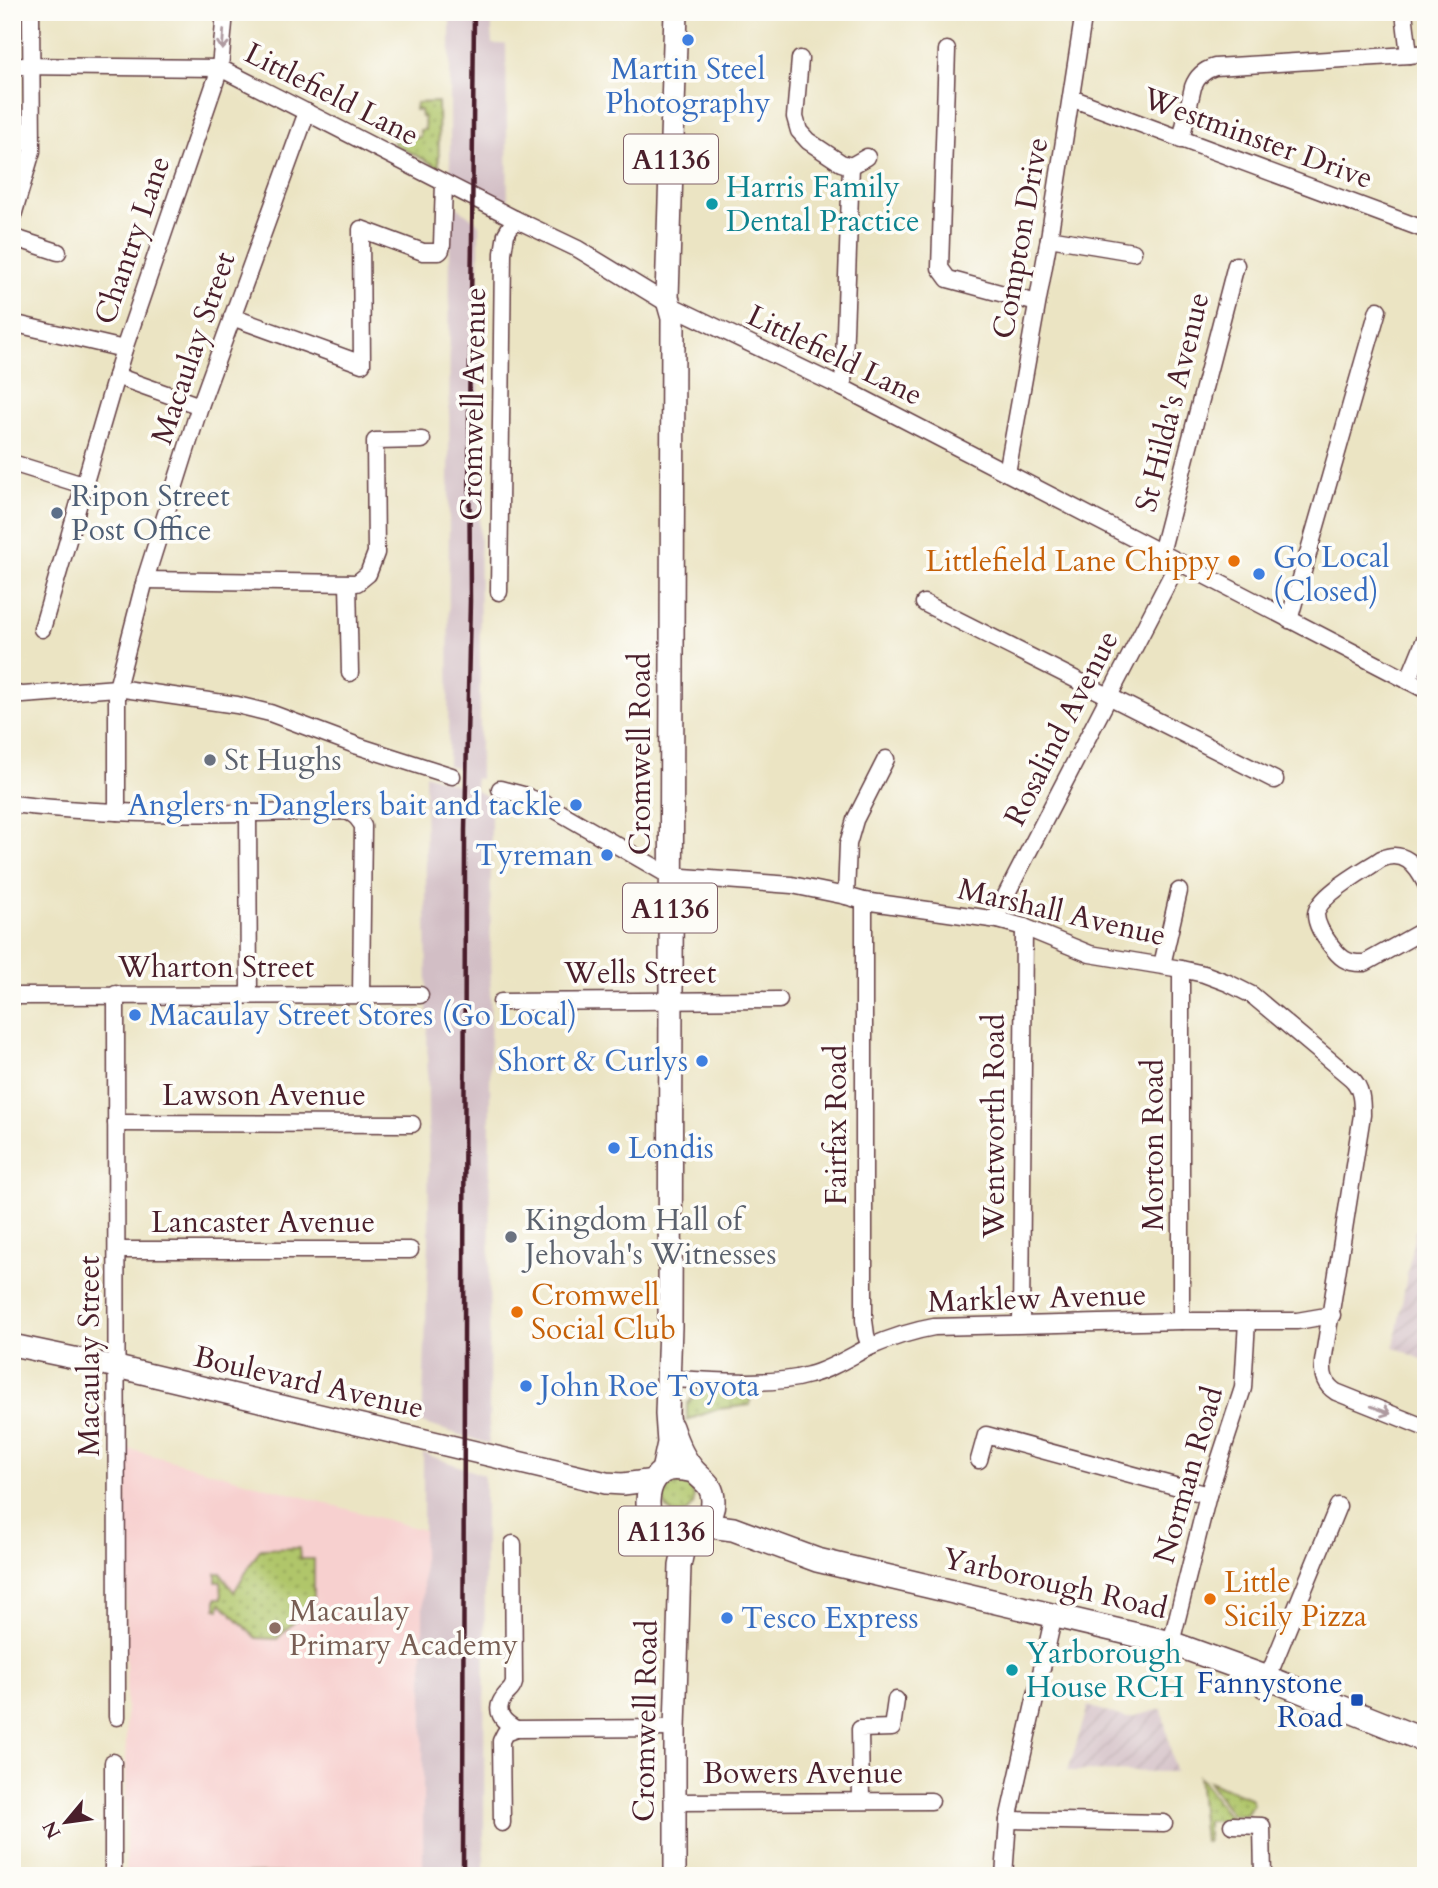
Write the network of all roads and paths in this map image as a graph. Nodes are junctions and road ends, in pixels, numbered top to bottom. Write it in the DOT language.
graph roads {
  1 [pos="31,12"];
  2 [pos="225,12"];
  3 [pos="676,12"];
  4 [pos="1084,12"];
  5 [pos="1404,12"];
  6 [pos="947,50"];
  7 [pos="1426,53"];
  8 [pos="1409,55"];
  9 [pos="800,59"];
  10 [pos="12,66"];
  11 [pos="32,66"];
  12 [pos="220,68"];
  13 [pos="1071,99"];
  14 [pos="307,112"];
  15 [pos="1181,140"];
  16 [pos="867,157"];
  17 [pos="851,170"];
  18 [pos="444,183"];
  19 [pos="12,219"];
  20 [pos="515,219"];
  21 [pos="1426,230"];
  22 [pos="12,237"];
  23 [pos="1049,238"];
  24 [pos="58,251"];
  25 [pos="1133,251"];
  26 [pos="1236,265"];
  27 [pos="1037,303"];
  28 [pos="670,305"];
  29 [pos="1378,310"];
  30 [pos="232,317"];
  31 [pos="12,323"];
  32 [pos="124,349"];
  33 [pos="116,376"];
  34 [pos="843,388"];
  35 [pos="200,406"];
  36 [pos="422,440"];
  37 [pos="12,463"];
  38 [pos="1007,473"];
  39 [pos="83,485"];
  40 [pos="1161,553"];
  41 [pos="1178,563"];
  42 [pos="145,580"];
  43 [pos="348,583"];
  44 [pos="499,593"];
  45 [pos="924,603"];
  46 [pos="1289,620"];
  47 [pos="42,629"];
  48 [pos="1426,637"];
  49 [pos="350,673"];
  50 [pos="1408,681"];
  51 [pos="117,688"];
  52 [pos="1426,690"];
  53 [pos="12,693"];
  54 [pos="1110,696"];
  55 [pos="886,759"];
  56 [pos="452,776"];
  57 [pos="1275,780"];
  58 [pos="500,789"];
  59 [pos="12,804"];
  60 [pos="117,812"];
  61 [pos="248,814"];
  62 [pos="670,876"];
  63 [pos="1426,884"];
  64 [pos="1178,891"];
  65 [pos="846,896"];
  66 [pos="864,901"];
  67 [pos="998,920"];
  68 [pos="1024,927"];
  69 [pos="1426,929"];
  70 [pos="1162,965"];
  71 [pos="1181,969"];
  72 [pos="116,994"];
  73 [pos="249,995"];
  74 [pos="360,995"];
  75 [pos="420,995"];
  76 [pos="12,996"];
  77 [pos="670,1000"];
  78 [pos="779,1000"];
  79 [pos="501,1002"];
  80 [pos="116,1123"];
  81 [pos="412,1124"];
  82 [pos="117,1250"];
  83 [pos="410,1250"];
  84 [pos="1332,1315"];
  85 [pos="1181,1321"];
  86 [pos="1247,1321"];
  87 [pos="1021,1324"];
  88 [pos="12,1345"];
  89 [pos="870,1347"];
  90 [pos="117,1367"];
  91 [pos="669,1379"];
  92 [pos="667,1414"];
  93 [pos="1426,1428"];
  94 [pos="979,1460"];
  95 [pos="694,1471"];
  96 [pos="659,1476"];
  97 [pos="590,1479"];
  98 [pos="711,1490"];
  99 [pos="1208,1496"];
  100 [pos="1338,1506"];
  101 [pos="658,1522"];
  102 [pos="699,1528"];
  103 [pos="742,1533"];
  104 [pos="513,1544"];
  105 [pos="680,1566"];
  106 [pos="1054,1615"];
  107 [pos="1171,1643"];
  108 [pos="1266,1683"];
  109 [pos="896,1700"];
  110 [pos="117,1717"];
  111 [pos="675,1728"];
  112 [pos="516,1729"];
  113 [pos="1426,1741"];
  114 [pos="113,1762"];
  115 [pos="861,1800"];
  116 [pos="932,1801"];
  117 [pos="676,1802"];
  118 [pos="1007,1820"];
  119 [pos="502,1822"];
  120 [pos="1164,1823"];
  121 [pos="1232,1825"];
  122 [pos="113,1876"];
  123 [pos="675,1876"];
  124 [pos="1004,1876"];
  125 [pos="1263,1876"];
  1 -- 11 [label="street"];
  2 -- 12 [label="street, Chantry Lane, one-way"];
  3 -- 28 [label="main road, A1136"];
  4 -- 13 [label="street, Compton Drive"];
  5 -- 8 [label="street"];
  6 -- 27 [label="street"];
  7 -- 8 [label="street"];
  8 -- 15 [label="street"];
  9 -- 17 [label="street"];
  10 -- 11 [label="street"];
  11 -- 12 [label="street"];
  11 -- 19 [label="street"];
  12 -- 14 [label="street, Littlefield Lane"];
  12 -- 32 [label="street, Chantry Lane"];
  13 -- 15 [label="street, Westminster Drive"];
  13 -- 23 [label="street, Compton Drive"];
  14 -- 18 [label="street, Littlefield Lane"];
  14 -- 30 [label="street, Macaulay Street"];
  15 -- 21 [label="street, Westminster Drive"];
  16 -- 17 [label="street"];
  17 -- 34 [label="street"];
  18 -- 20 [label="street, Littlefield Lane"];
  18 -- 30 [label="street"];
  20 -- 28 [label="street, Littlefield Lane"];
  20 -- 44 [label="street, Cromwell Avenue"];
  22 -- 24 [label="street"];
  23 -- 25 [label="street"];
  23 -- 27 [label="street, Compton Drive"];
  26 -- 40 [label="street, St Hilda's Avenue"];
  27 -- 38 [label="street, Compton Drive"];
  28 -- 34 [label="street, Littlefield Lane"];
  28 -- 62 [label="main road, Cromwell Road / A1136"];
  29 -- 46 [label="street"];
  30 -- 35 [label="street, Macaulay Street"];
  31 -- 32 [label="street"];
  32 -- 33 [label="street, Chantry Lane"];
  33 -- 35 [label="street"];
  33 -- 39 [label="street, Chantry Lane"];
  34 -- 38 [label="street, Littlefield Lane"];
  35 -- 42 [label="street, Macaulay Street"];
  36 -- 43 [label="street"];
  37 -- 39 [label="street"];
  38 -- 40 [label="street, Littlefield Lane"];
  39 -- 47 [label="street, Chantry Lane"];
  40 -- 41 [label="street, Littlefield Lane"];
  41 -- 46 [label="street, Littlefield Lane"];
  41 -- 54 [label="street, Rosalind Avenue"];
  42 -- 43 [label="street"];
  42 -- 51 [label="street, Macaulay Street"];
  43 -- 49 [label="street"];
  45 -- 54 [label="street"];
  46 -- 50 [label="street, Littlefield Lane"];
  48 -- 50 [label="street"];
  50 -- 52 [label="street, Littlefield Lane"];
  51 -- 53 [label="street"];
  51 -- 56 [label="street"];
  51 -- 60 [label="street, Macaulay Street"];
  54 -- 57 [label="street"];
  54 -- 67 [label="street, Rosalind Avenue"];
  55 -- 65 [label="street"];
  58 -- 62 [label="street"];
  59 -- 60 [label="street"];
  60 -- 61 [label="street"];
  61 -- 73 [label="street"];
  61 -- 74 [label="street"];
  62 -- 65 [label="street, Marshall Avenue"];
  62 -- 77 [label="main road, Cromwell Road / A1136"];
  63 -- 69 [label="street"];
  64 -- 70 [label="street"];
  65 -- 66 [label="street, Marshall Avenue"];
  66 -- 67 [label="street, Marshall Avenue"];
  66 -- 89 [label="street, Fairfax Road"];
  67 -- 68 [label="street, Marshall Avenue"];
  68 -- 70 [label="street, Marshall Avenue"];
  68 -- 87 [label="street, Wentworth Road"];
  70 -- 71 [label="street, Marshall Avenue"];
  71 -- 84 [label="street, Marshall Avenue"];
  71 -- 85 [label="street, Morton Road"];
  72 -- 73 [label="street, Wharton Street"];
  72 -- 76 [label="street, Wharton Street"];
  72 -- 80 [label="street, Macaulay Street"];
  73 -- 74 [label="street, Wharton Street"];
  74 -- 75 [label="street, Wharton Street"];
  77 -- 78 [label="street, Wells Street"];
  77 -- 79 [label="street, Wells Street"];
  77 -- 91 [label="main road, Cromwell Road / A1136"];
  80 -- 81 [label="street, Lawson Avenue"];
  80 -- 82 [label="street, Macaulay Street"];
  82 -- 83 [label="street, Lancaster Avenue"];
  82 -- 90 [label="street, Macaulay Street"];
  84 -- 86 [label="street, Marklew Avenue"];
  84 -- 93 [label="street, one-way"];
  85 -- 86 [label="street, Marklew Avenue"];
  85 -- 87 [label="street, Marklew Avenue"];
  86 -- 99 [label="street, Norman Road"];
  87 -- 89 [label="street, Marklew Avenue"];
  88 -- 90 [label="street, Boulevard Avenue"];
  89 -- 91 [label="street, Marklew Avenue"];
  90 -- 97 [label="street, Boulevard Avenue"];
  90 -- 110 [label="street, Macaulay Street"];
  91 -- 92 [label="main road, Cromwell Road / A1136"];
  92 -- 95 [label="main road, Cromwell Road / A1136"];
  92 -- 96 [label="main road, Cromwell Road / A1136"];
  94 -- 99 [label="street"];
  95 -- 96 [label="main road, A1136"];
  95 -- 98 [label="main road, A1136"];
  96 -- 97 [label="street, Boulevard Avenue"];
  96 -- 101 [label="main road, A1136"];
  97 -- 101 [label="street, Boulevard Avenue"];
  98 -- 102 [label="main road, A1136"];
  98 -- 103 [label="main road"];
  99 -- 107 [label="street, Norman Road"];
  100 -- 108 [label="street"];
  101 -- 102 [label="main road, A1136"];
  101 -- 105 [label="street, Cromwell Road"];
  102 -- 103 [label="main road, Yarborough Road / A1136"];
  102 -- 105 [label="street, Cromwell Road"];
  103 -- 106 [label="main road, Yarborough Road / A1136"];
  104 -- 112 [label="street"];
  105 -- 111 [label="street, Cromwell Road"];
  106 -- 107 [label="main road, Yarborough Road / A1136"];
  106 -- 118 [label="street"];
  107 -- 108 [label="main road, Yarborough Road / A1136"];
  108 -- 113 [label="main road, Yarborough Road / A1136"];
  109 -- 115 [label="street"];
  111 -- 112 [label="street"];
  111 -- 117 [label="street, Cromwell Road"];
  112 -- 119 [label="street"];
  114 -- 122 [label="street"];
  115 -- 116 [label="street, Bowers Avenue"];
  115 -- 117 [label="street, Bowers Avenue"];
  117 -- 123 [label="street, Cromwell Road"];
  118 -- 120 [label="street"];
  118 -- 124 [label="street"];
  121 -- 125 [label="street"];
}
